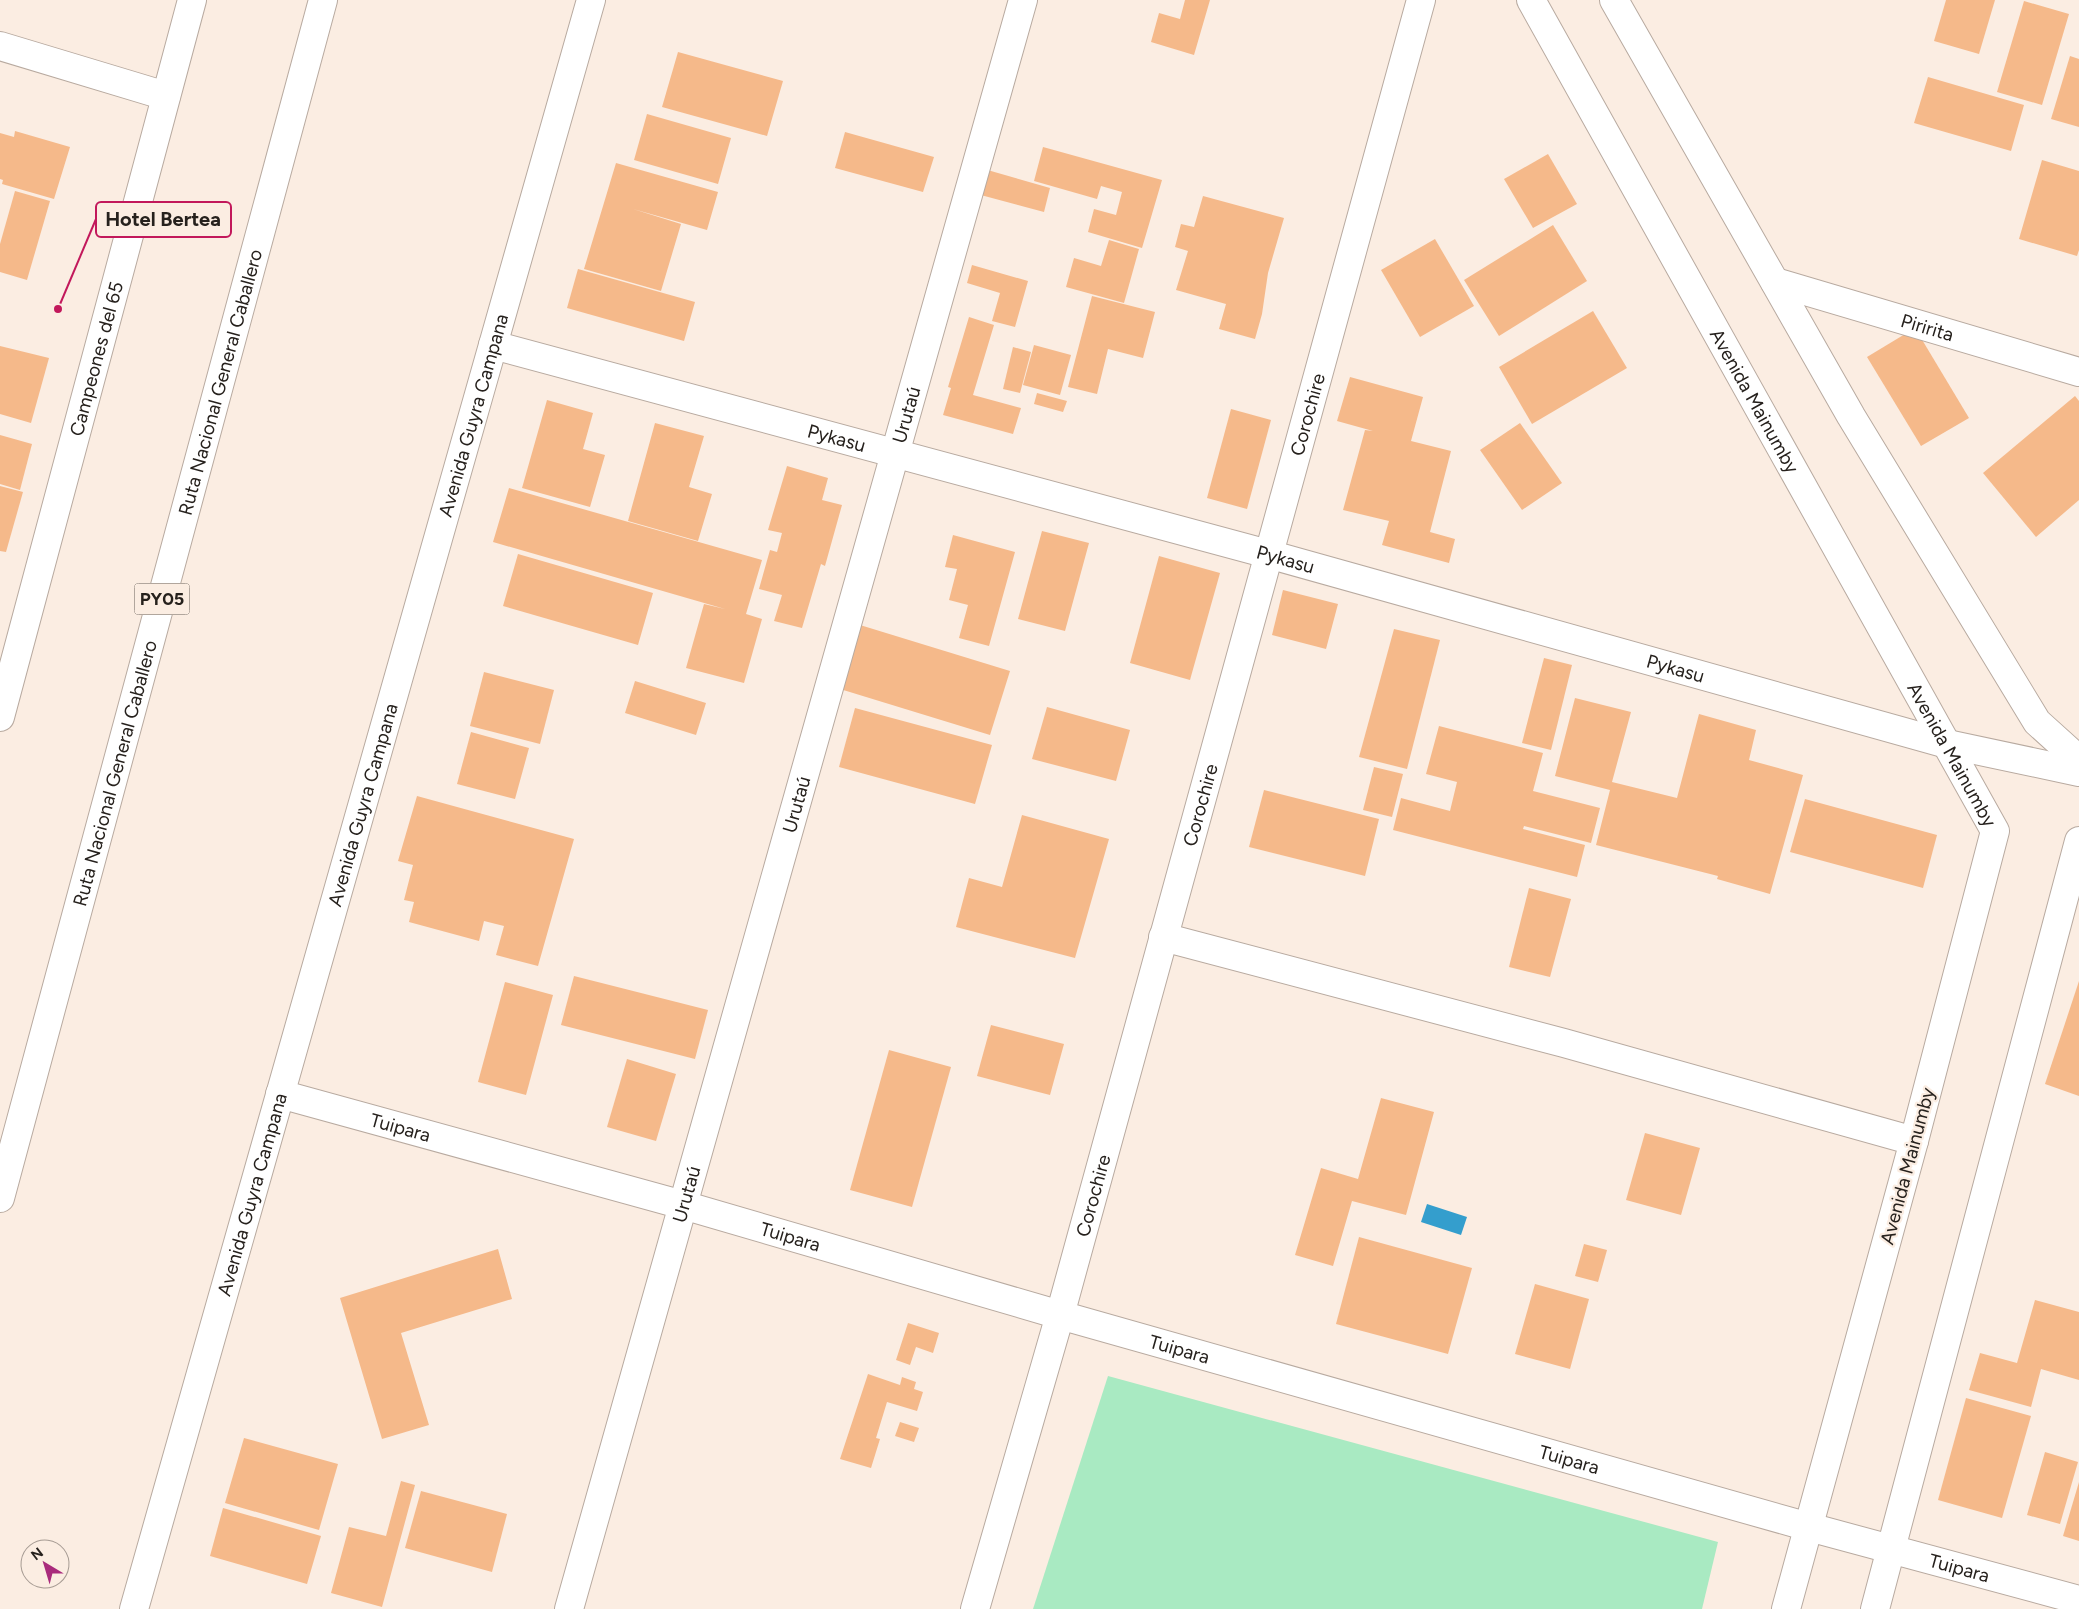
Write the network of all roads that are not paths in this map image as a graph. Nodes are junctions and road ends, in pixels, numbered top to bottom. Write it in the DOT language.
graph roads {
  1 [pos="192,0"];
  2 [pos="323,0"];
  3 [pos="591,0"];
  4 [pos="1023,0"];
  5 [pos="1421,0"];
  6 [pos="1530,0"];
  7 [pos="1614,0"];
  8 [pos="0,46"];
  9 [pos="166,96"];
  10 [pos="1775,282"];
  11 [pos="493,345"];
  12 [pos="2079,372"];
  13 [pos="895,453"];
  14 [pos="1268,554"];
  15 [pos="0,717"];
  16 [pos="1947,744"];
  17 [pos="2079,760"];
  18 [pos="2079,772"];
  19 [pos="2079,841"];
  20 [pos="1163,936"];
  21 [pos="280,1094"];
  22 [pos="1914,1141"];
  23 [pos="0,1198"];
  24 [pos="683,1205"];
  25 [pos="1060,1315"];
  26 [pos="1809,1528"];
  27 [pos="1892,1550"];
  28 [pos="2079,1600"];
  29 [pos="134,1609"];
  30 [pos="569,1609"];
  31 [pos="976,1609"];
  32 [pos="1786,1609"];
  33 [pos="1875,1609"];
  1 -- 9 [label="main road, Campeones del 65"];
  2 -- 23 [label="main road, Ruta Nacional General Caballero / PY05"];
  3 -- 11 [label="main road, Avenida Guyra Campana"];
  4 -- 13 [label="main road, Urutaú"];
  5 -- 14 [label="main road, Corochire"];
  6 -- 16 [label="main road, Avenida Mainumby"];
  7 -- 10 [label="main road"];
  8 -- 9 [label="main road"];
  9 -- 15 [label="main road, Campeones del 65"];
  10 -- 12 [label="main road, Piririta"];
  10 -- 17 [label="main road"];
  11 -- 13 [label="main road, Pykasu"];
  11 -- 21 [label="main road, Avenida Guyra Campana"];
  13 -- 14 [label="main road, Pykasu"];
  13 -- 24 [label="main road, Urutaú"];
  14 -- 16 [label="main road, Pykasu"];
  14 -- 20 [label="main road, Corochire"];
  16 -- 18 [label="main road, Pykasu"];
  16 -- 22 [label="main road, Avenida Mainumby"];
  19 -- 27 [label="main road"];
  20 -- 22 [label="main road"];
  20 -- 25 [label="main road, Corochire"];
  21 -- 24 [label="main road, Tuipara"];
  21 -- 29 [label="main road, Avenida Guyra Campana"];
  22 -- 26 [label="main road, Avenida Mainumby"];
  24 -- 25 [label="main road, Tuipara"];
  24 -- 30 [label="main road, Urutaú"];
  25 -- 26 [label="main road, Tuipara"];
  25 -- 31 [label="main road, Corochire"];
  26 -- 27 [label="main road, Tuipara"];
  26 -- 32 [label="main road, Avenida Mainumby"];
  27 -- 28 [label="main road, Tuipara"];
  27 -- 33 [label="main road"];
}
